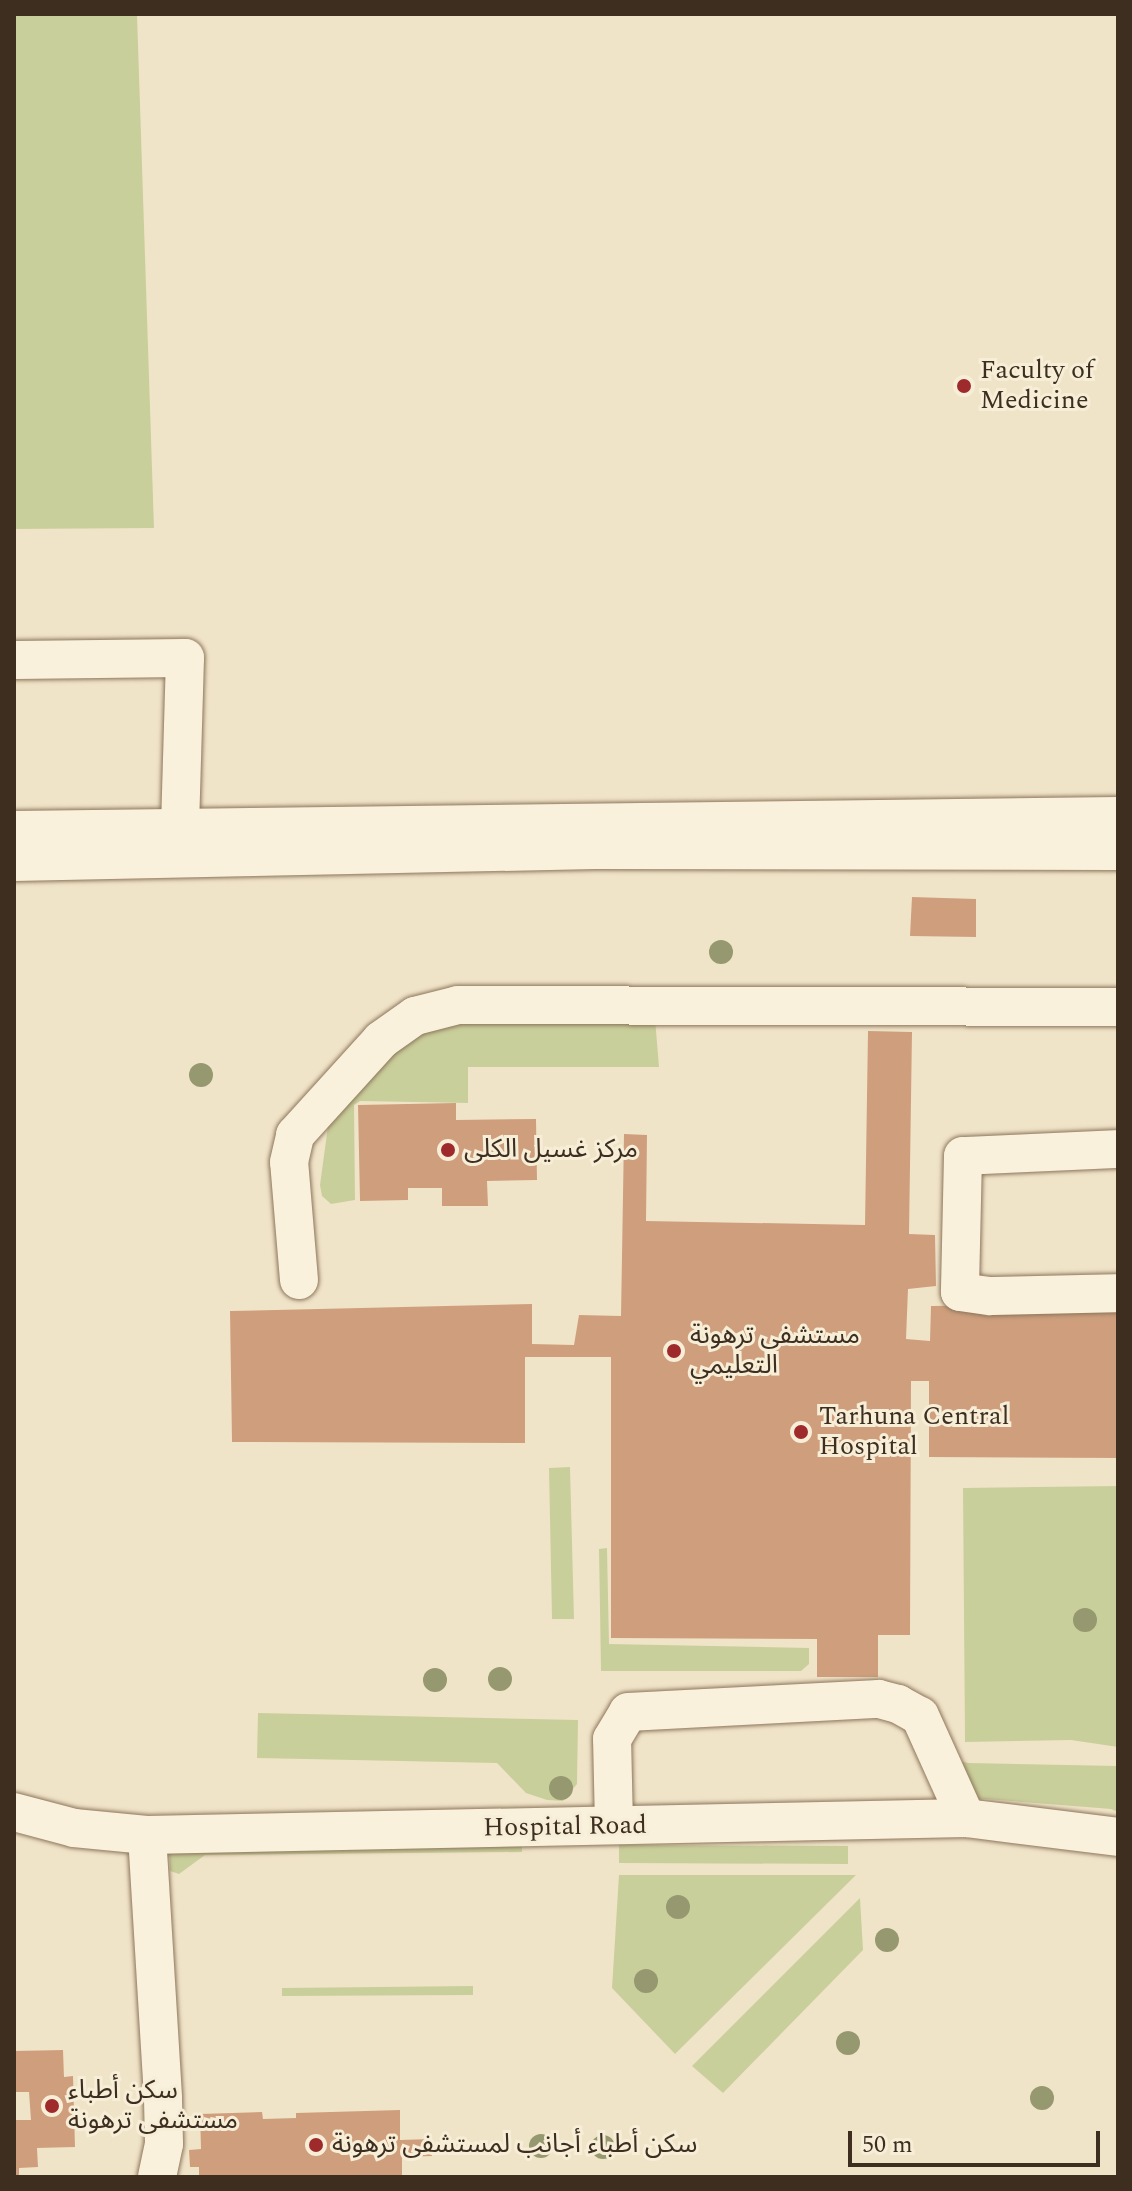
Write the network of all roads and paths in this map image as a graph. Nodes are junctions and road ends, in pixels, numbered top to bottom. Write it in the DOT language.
graph roads {
  1 [pos="14,660"];
  2 [pos="1118,816"];
  3 [pos="180,829"];
  4 [pos="14,830"];
  5 [pos="1118,851"];
  6 [pos="14,862"];
  7 [pos="1118,1007"];
  8 [pos="1118,1149"];
  9 [pos="299,1280"];
  10 [pos="1118,1293"];
  11 [pos="14,1812"];
  12 [pos="966,1818"];
  13 [pos="614,1825"];
  14 [pos="147,1835"];
  15 [pos="1118,1837"];
  16 [pos="157,2177"];
  1 -- 3 [label="street"];
  2 -- 3 [label="street"];
  3 -- 4 [label="street"];
  5 -- 6 [label="street"];
  7 -- 9 [label="street"];
  8 -- 10 [label="street"];
  11 -- 14 [label="street, Hospital Road"];
  12 -- 13 [label="street, Hospital Road"];
  12 -- 13 [label="street"];
  12 -- 15 [label="street, Hospital Road"];
  13 -- 14 [label="street, Hospital Road"];
  14 -- 16 [label="street"];
}
